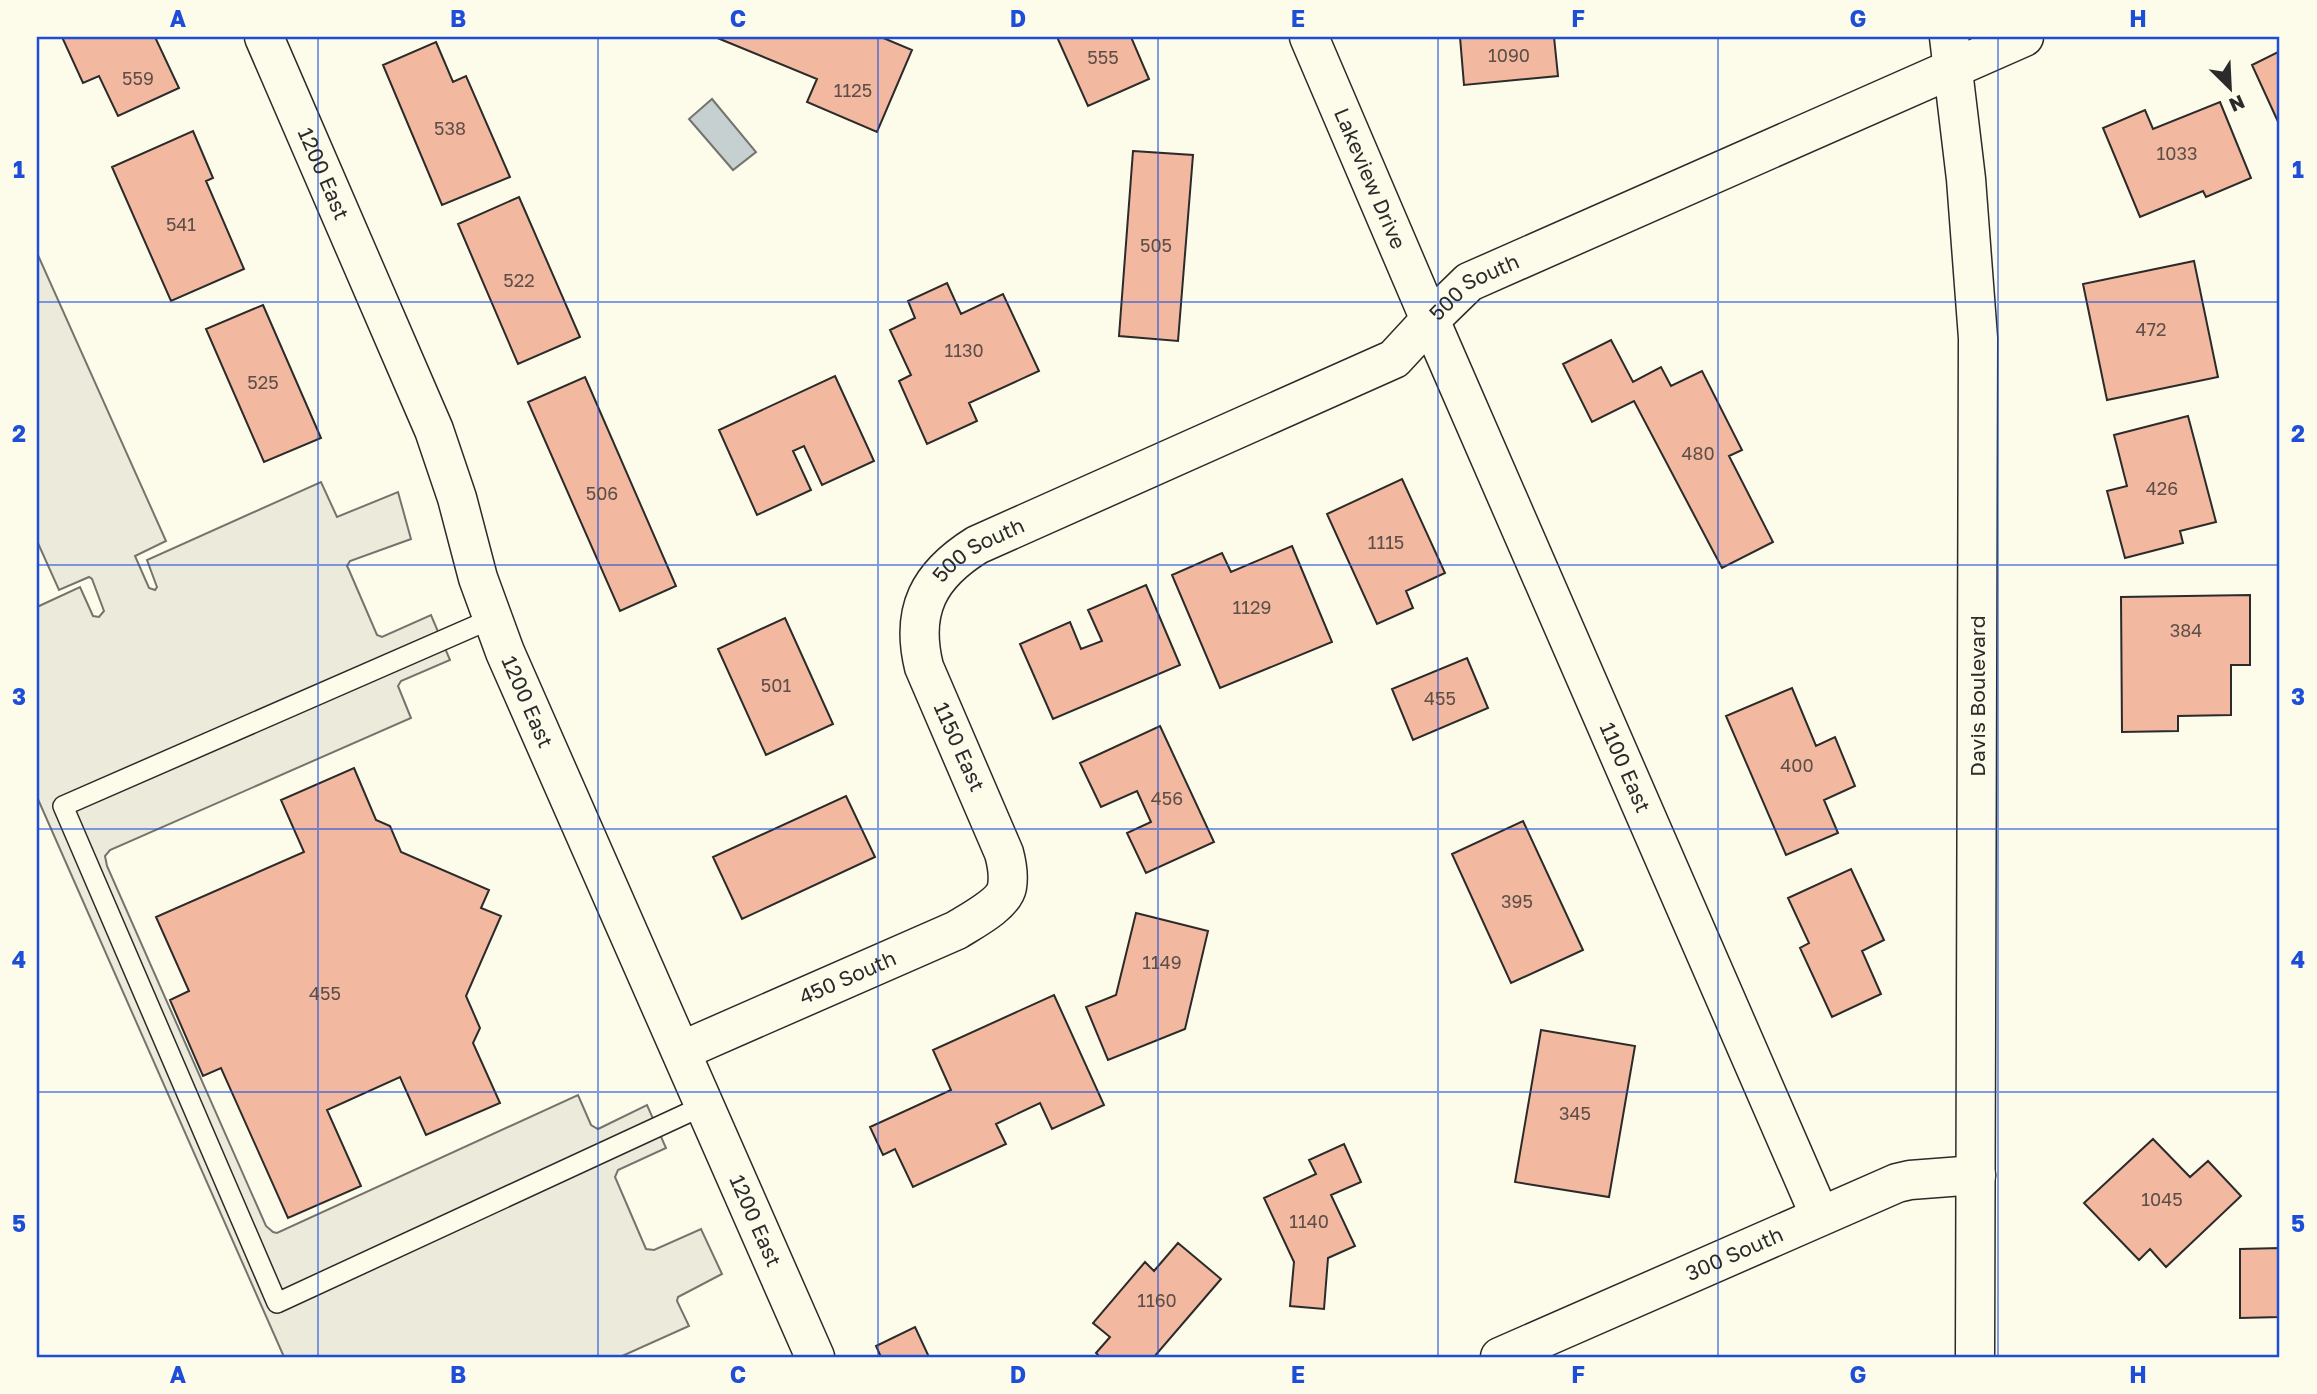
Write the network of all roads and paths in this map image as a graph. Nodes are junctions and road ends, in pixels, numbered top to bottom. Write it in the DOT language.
graph roads {
  1 [pos="264,37"];
  2 [pos="1309,37"];
  3 [pos="2024,37"];
  4 [pos="1951,53"];
  5 [pos="1430,320"];
  6 [pos="924,603"];
  7 [pos="491,619"];
  8 [pos="1007,890"];
  9 [pos="681,1051"];
  10 [pos="705,1105"];
  11 [pos="1976,1175"];
  12 [pos="1820,1216"];
  13 [pos="815,1357"];
  14 [pos="1500,1357"];
  15 [pos="1975,1357"];
  1 -- 7 [label="street, 1200 East"];
  2 -- 5 [label="street, Lakeview Drive"];
  3 -- 4 [label="street, 500 South"];
  4 -- 5 [label="street, 500 South"];
  4 -- 11 [label="street, Davis Boulevard"];
  5 -- 6 [label="street, 500 South"];
  5 -- 12 [label="street, 1100 East"];
  6 -- 8 [label="street, 1150 East"];
  7 -- 9 [label="street, 1200 East"];
  7 -- 10 [label="lane"];
  8 -- 9 [label="street, 450 South"];
  9 -- 10 [label="street, 1200 East"];
  10 -- 13 [label="street, 1200 East"];
  11 -- 12 [label="street, 300 South"];
  11 -- 15 [label="street, Davis Boulevard"];
  12 -- 14 [label="street, 300 South"];
}
